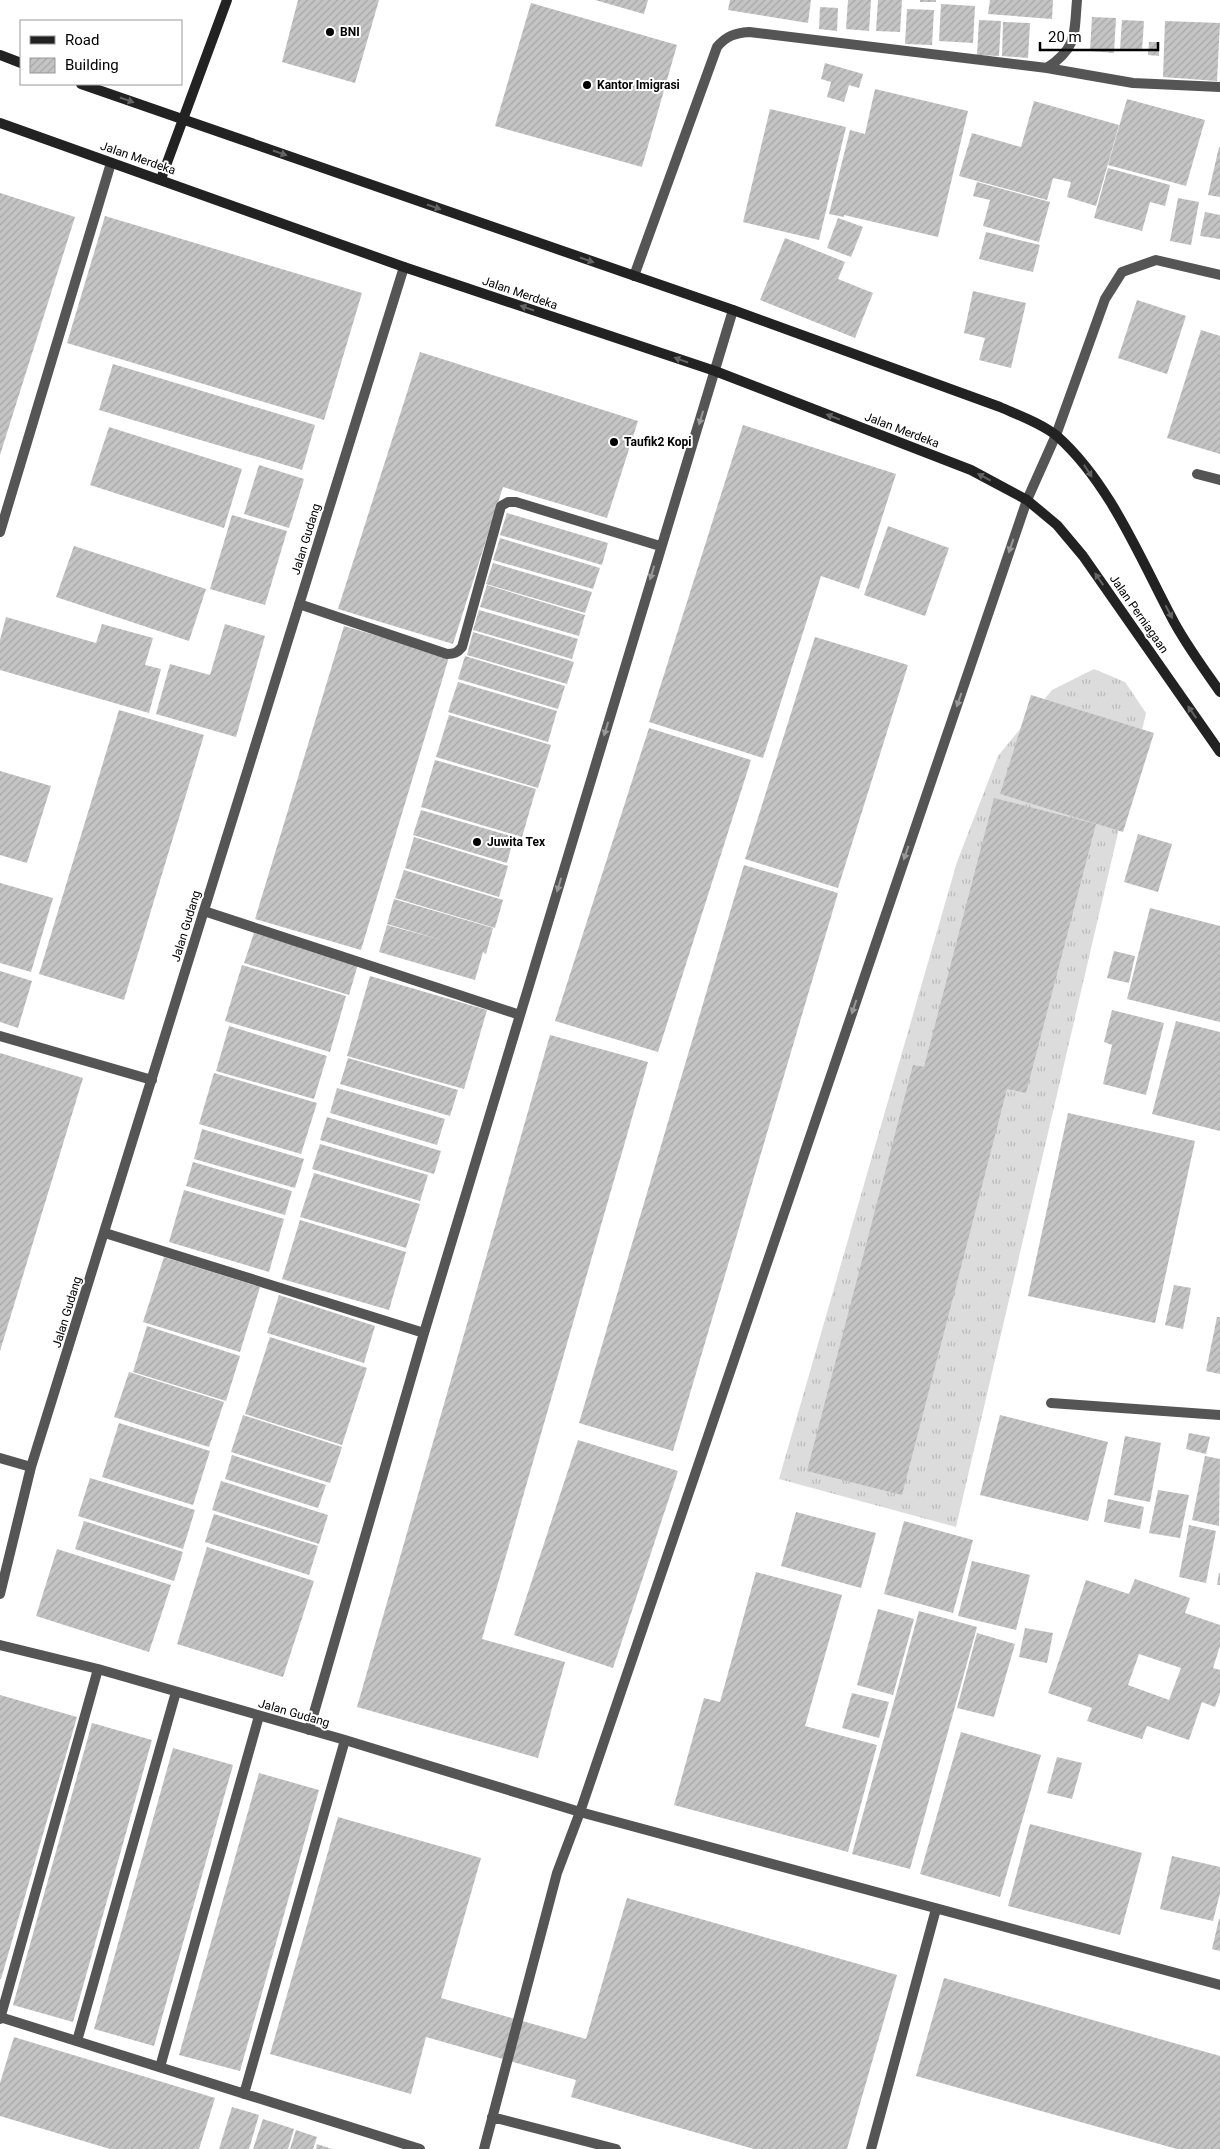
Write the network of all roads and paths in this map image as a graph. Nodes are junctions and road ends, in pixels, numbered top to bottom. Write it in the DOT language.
graph roads {
  1 [pos="227,0"];
  2 [pos="1077,0"];
  3 [pos="0,55"];
  4 [pos="20,63"];
  5 [pos="1047,68"];
  6 [pos="84,85"];
  7 [pos="1220,87"];
  8 [pos="183,120"];
  9 [pos="0,123"];
  10 [pos="111,163"];
  11 [pos="161,179"];
  12 [pos="404,267"];
  13 [pos="1220,275"];
  14 [pos="634,276"];
  15 [pos="733,310"];
  16 [pos="715,372"];
  17 [pos="1056,435"];
  18 [pos="1197,474"];
  19 [pos="1220,480"];
  20 [pos="1027,500"];
  21 [pos="0,532"];
  22 [pos="660,546"];
  23 [pos="299,604"];
  24 [pos="1220,692"];
  25 [pos="1220,752"];
  26 [pos="204,911"];
  27 [pos="520,1015"];
  28 [pos="0,1036"];
  29 [pos="152,1080"];
  30 [pos="105,1233"];
  31 [pos="424,1333"];
  32 [pos="1051,1403"];
  33 [pos="1220,1415"];
  34 [pos="0,1458"];
  35 [pos="31,1467"];
  36 [pos="0,1594"];
  37 [pos="0,1645"];
  38 [pos="98,1669"];
  39 [pos="176,1692"];
  40 [pos="259,1716"];
  41 [pos="309,1730"];
  42 [pos="345,1740"];
  43 [pos="580,1812"];
  44 [pos="936,1908"];
  45 [pos="1220,1985"];
  46 [pos="0,2018"];
  47 [pos="77,2041"];
  48 [pos="160,2067"];
  49 [pos="244,2094"];
  50 [pos="492,2117"];
  51 [pos="420,2149"];
  52 [pos="484,2149"];
  53 [pos="616,2149"];
  54 [pos="871,2149"];
  1 -- 8 [label="street"];
  2 -- 5 [label="street"];
  3 -- 4 [label="street"];
  5 -- 7 [label="street"];
  5 -- 14 [label="street"];
  6 -- 8 [label="street, one-way"];
  8 -- 11 [label="street"];
  8 -- 14 [label="street, one-way"];
  9 -- 10 [label="street, Jalan Merdeka"];
  10 -- 11 [label="street, Jalan Merdeka"];
  10 -- 21 [label="street"];
  11 -- 12 [label="street, Jalan Merdeka"];
  16 -- 12 [label="street, Jalan Merdeka, one-way"];
  12 -- 23 [label="street, Jalan Gudang"];
  13 -- 17 [label="street"];
  14 -- 15 [label="street"];
  15 -- 16 [label="street"];
  15 -- 17 [label="street"];
  20 -- 16 [label="street, Jalan Merdeka, one-way"];
  16 -- 22 [label="street, one-way"];
  17 -- 20 [label="street"];
  17 -- 24 [label="street, Jalan Perniagaan, one-way"];
  18 -- 19 [label="street"];
  25 -- 20 [label="street, Jalan Perniagaan, one-way"];
  20 -- 43 [label="street, one-way"];
  22 -- 23 [label="street"];
  22 -- 27 [label="street, one-way"];
  23 -- 26 [label="street, Jalan Gudang"];
  26 -- 27 [label="street"];
  26 -- 29 [label="street, Jalan Gudang"];
  27 -- 31 [label="street"];
  28 -- 29 [label="street"];
  29 -- 30 [label="street, Jalan Gudang"];
  30 -- 31 [label="street"];
  30 -- 35 [label="street, Jalan Gudang"];
  31 -- 41 [label="street"];
  32 -- 33 [label="street"];
  34 -- 35 [label="street"];
  35 -- 36 [label="street, Jalan Gudang"];
  37 -- 38 [label="street, Jalan Gudang"];
  38 -- 39 [label="street, Jalan Gudang"];
  38 -- 46 [label="street"];
  39 -- 40 [label="street, Jalan Gudang"];
  39 -- 47 [label="street"];
  40 -- 41 [label="street, Jalan Gudang"];
  40 -- 48 [label="street"];
  41 -- 42 [label="street, Jalan Gudang"];
  42 -- 43 [label="street, Jalan Gudang"];
  42 -- 49 [label="street"];
  43 -- 44 [label="street, Jalan Gudang"];
  43 -- 50 [label="street"];
  44 -- 45 [label="street, Jalan Gudang"];
  44 -- 54 [label="street"];
  46 -- 47 [label="street"];
  47 -- 48 [label="street"];
  48 -- 49 [label="street"];
  49 -- 51 [label="street"];
  50 -- 52 [label="street"];
  50 -- 53 [label="street"];
}
